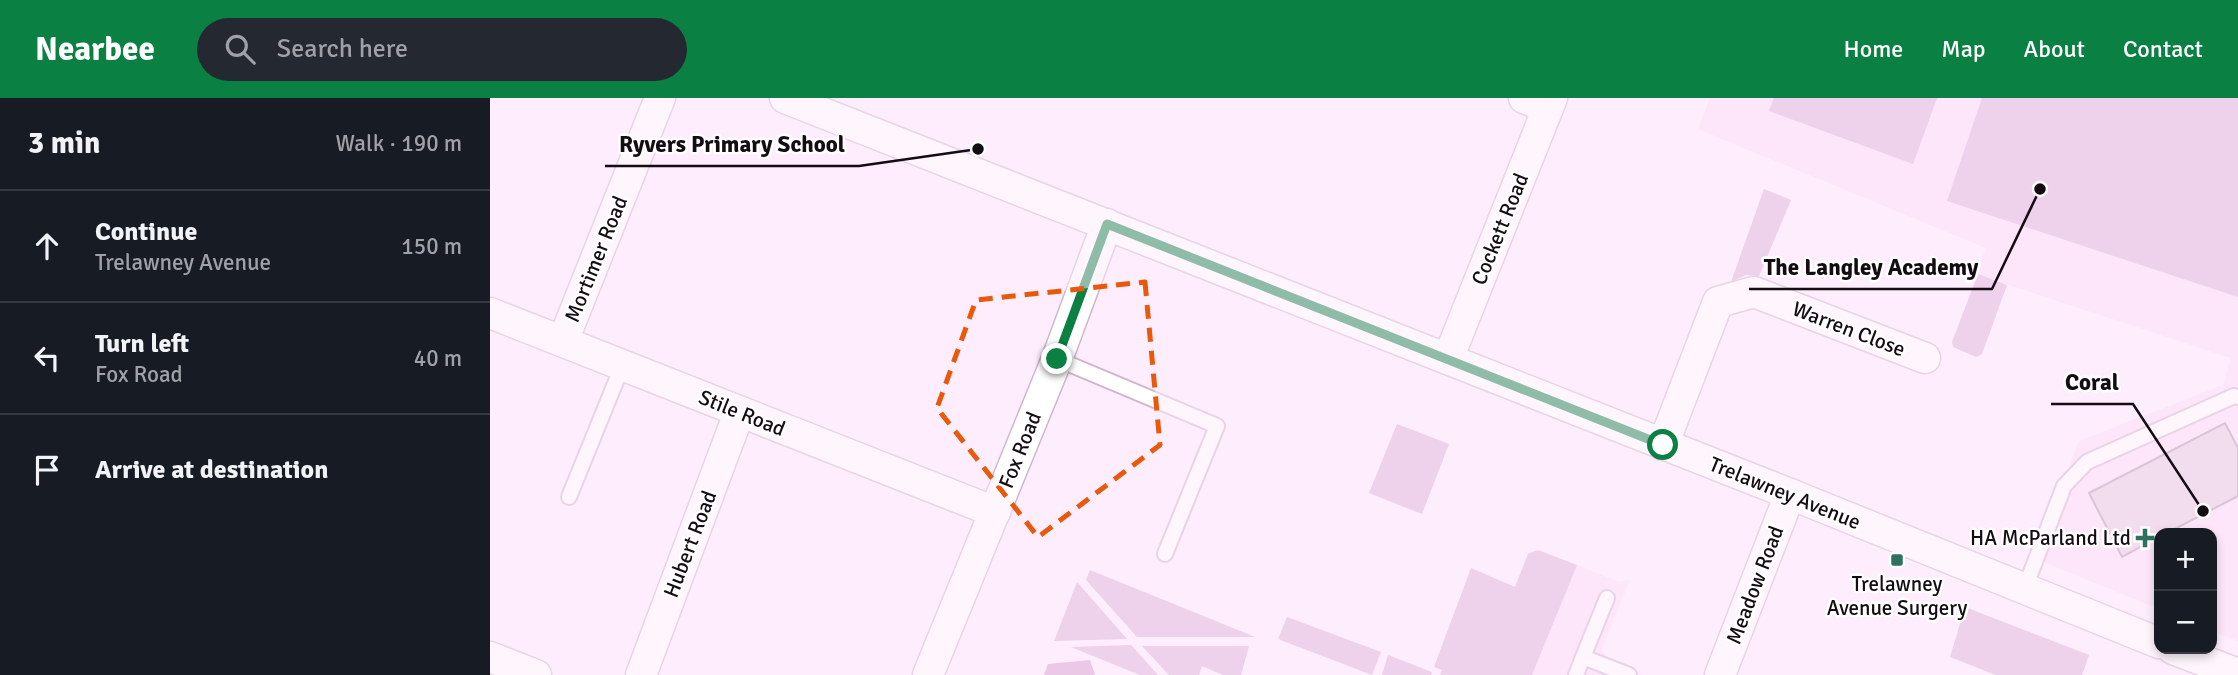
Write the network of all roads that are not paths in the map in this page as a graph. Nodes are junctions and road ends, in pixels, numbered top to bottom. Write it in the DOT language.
graph roads {
  1 [pos="660,98"];
  2 [pos="785,98"];
  3 [pos="1541,101"];
  4 [pos="1107,224"];
  5 [pos="490,313"];
  6 [pos="563,341"];
  7 [pos="1925,358"];
  8 [pos="1057,359"];
  9 [pos="1448,359"];
  10 [pos="623,364"];
  11 [pos="2238,397"];
  12 [pos="739,413"];
  13 [pos="1663,445"];
  14 [pos="1790,494"];
  15 [pos="569,497"];
  16 [pos="995,512"];
  17 [pos="1166,554"];
  18 [pos="2025,588"];
  19 [pos="1607,598"];
  20 [pos="2154,641"];
  21 [pos="2186,654"];
  22 [pos="490,657"];
  23 [pos="1583,657"];
  24 [pos="2238,674"];
  25 [pos="536,675"];
  26 [pos="641,675"];
  27 [pos="928,675"];
  28 [pos="1576,675"];
  29 [pos="1629,675"];
  30 [pos="1720,675"];
  1 -- 6 [label="street, Mortimer Road"];
  2 -- 4 [label="street, Trelawney Avenue"];
  3 -- 9 [label="street, Cockett Road"];
  4 -- 8 [label="street, Fox Road"];
  4 -- 9 [label="street, Trelawney Avenue"];
  5 -- 6 [label="street, Stile Road"];
  6 -- 10 [label="street, Stile Road"];
  7 -- 13 [label="street, Warren Close"];
  8 -- 16 [label="street, Fox Road"];
  8 -- 17 [label="lane"];
  9 -- 13 [label="street, Trelawney Avenue"];
  10 -- 12 [label="street, Stile Road"];
  10 -- 15 [label="lane"];
  11 -- 18 [label="lane"];
  12 -- 16 [label="street, Stile Road"];
  12 -- 26 [label="street, Hubert Road"];
  13 -- 14 [label="street, Trelawney Avenue"];
  14 -- 18 [label="street, Trelawney Avenue"];
  14 -- 30 [label="street, Meadow Road"];
  16 -- 27 [label="street, Fox Road"];
  18 -- 20 [label="street, Trelawney Avenue"];
  19 -- 23 [label="lane"];
  21 -- 24 [label="street"];
  22 -- 25 [label="street"];
  23 -- 28 [label="lane"];
  23 -- 29 [label="lane"];
}
